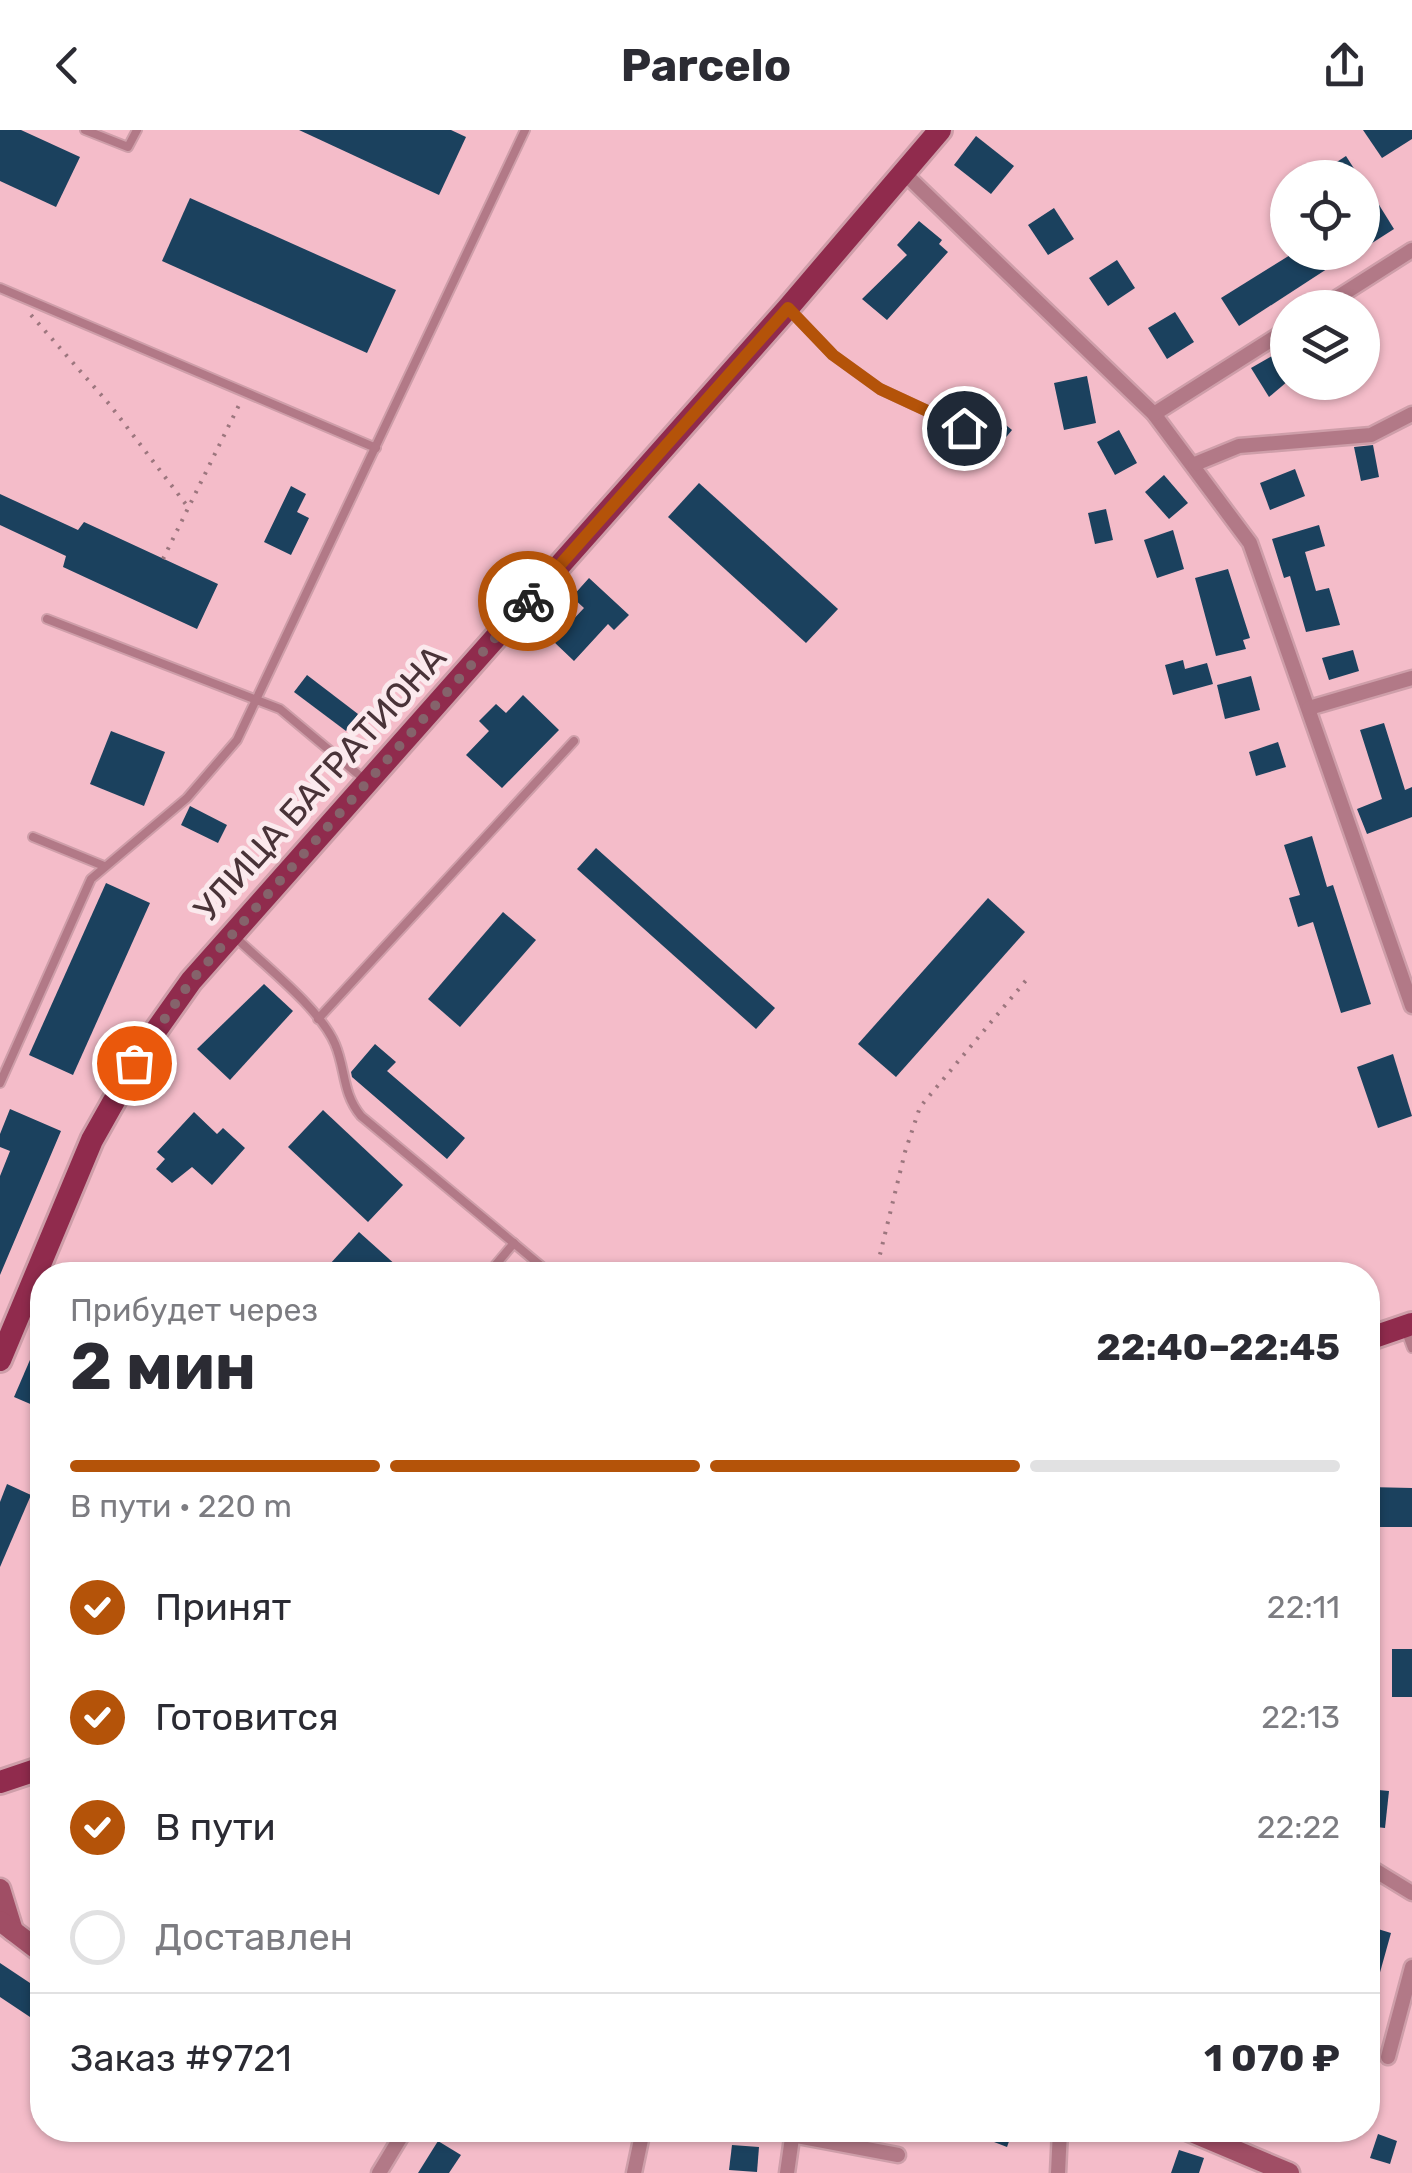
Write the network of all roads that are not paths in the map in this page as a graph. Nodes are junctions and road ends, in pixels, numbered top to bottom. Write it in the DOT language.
graph roads {
  1 [pos="85,130"];
  2 [pos="136,130"];
  3 [pos="525,130"];
  4 [pos="940,130"];
  5 [pos="902,171"];
  6 [pos="1412,250"];
  7 [pos="0,288"];
  8 [pos="1349,290"];
  9 [pos="788,308"];
  10 [pos="1270,340"];
  11 [pos="1154,414"];
  12 [pos="1412,414"];
  13 [pos="964,428"];
  14 [pos="376,448"];
  15 [pos="1195,464"];
  16 [pos="47,619"];
  17 [pos="1412,678"];
  18 [pos="256,702"];
  19 [pos="1310,708"];
  20 [pos="574,740"];
  21 [pos="367,782"];
  22 [pos="33,837"];
  23 [pos="104,866"];
  24 [pos="232,934"];
  25 [pos="1412,1006"];
  26 [pos="318,1019"];
  27 [pos="0,1083"];
  28 [pos="514,1243"];
  29 [pos="41,1262"];
  30 [pos="498,1262"];
  31 [pos="537,1262"];
  32 [pos="30,1288"];
  33 [pos="1409,1333"];
  34 [pos="1380,1337"];
  35 [pos="0,1360"];
  36 [pos="30,1772"];
  37 [pos="0,1782"];
  38 [pos="1380,1873"];
  39 [pos="0,1888"];
  40 [pos="1412,1893"];
  41 [pos="6,1926"];
  42 [pos="30,1944"];
  43 [pos="1412,1967"];
  44 [pos="1388,2057"];
  45 [pos="398,2142"];
  46 [pos="640,2142"];
  47 [pos="792,2142"];
  48 [pos="836,2142"];
  49 [pos="1059,2142"];
  50 [pos="1215,2142"];
  51 [pos="898,2155"];
  52 [pos="379,2173"];
  53 [pos="634,2173"];
  54 [pos="787,2173"];
  55 [pos="1058,2173"];
  56 [pos="1289,2173"];
  1 -- 2 [label="lane"];
  3 -- 14 [label="lane"];
  4 -- 5 [label="main road, УЛИЦА БАГРАТИОНА"];
  5 -- 9 [label="main road, УЛИЦА БАГРАТИОНА"];
  5 -- 11 [label="street"];
  6 -- 8 [label="street"];
  7 -- 14 [label="lane"];
  9 -- 13 [label="lane"];
  9 -- 21 [label="main road, УЛИЦА БАГРАТИОНА"];
  10 -- 11 [label="street"];
  11 -- 15 [label="street"];
  12 -- 15 [label="street"];
  14 -- 18 [label="lane"];
  15 -- 19 [label="street"];
  16 -- 18 [label="lane"];
  17 -- 19 [label="street"];
  18 -- 21 [label="lane"];
  18 -- 23 [label="lane"];
  19 -- 25 [label="street"];
  20 -- 26 [label="lane"];
  21 -- 24 [label="main road, УЛИЦА БАГРАТИОНА"];
  22 -- 23 [label="lane"];
  23 -- 27 [label="lane"];
  24 -- 26 [label="lane"];
  24 -- 29 [label="main road, УЛИЦА БАГРАТИОНА"];
  26 -- 28 [label="lane"];
  28 -- 30 [label="lane"];
  28 -- 31 [label="lane"];
  32 -- 35 [label="main road, УЛИЦА БАГРАТИОНА"];
  33 -- 34 [label="main road"];
  36 -- 37 [label="main road"];
  38 -- 40 [label="street"];
  39 -- 41 [label="main road"];
  41 -- 42 [label="main road"];
  43 -- 44 [label="street"];
  45 -- 52 [label="street"];
  46 -- 53 [label="street"];
  47 -- 54 [label="street"];
  48 -- 51 [label="street"];
  49 -- 55 [label="street"];
  50 -- 56 [label="main road"];
}
